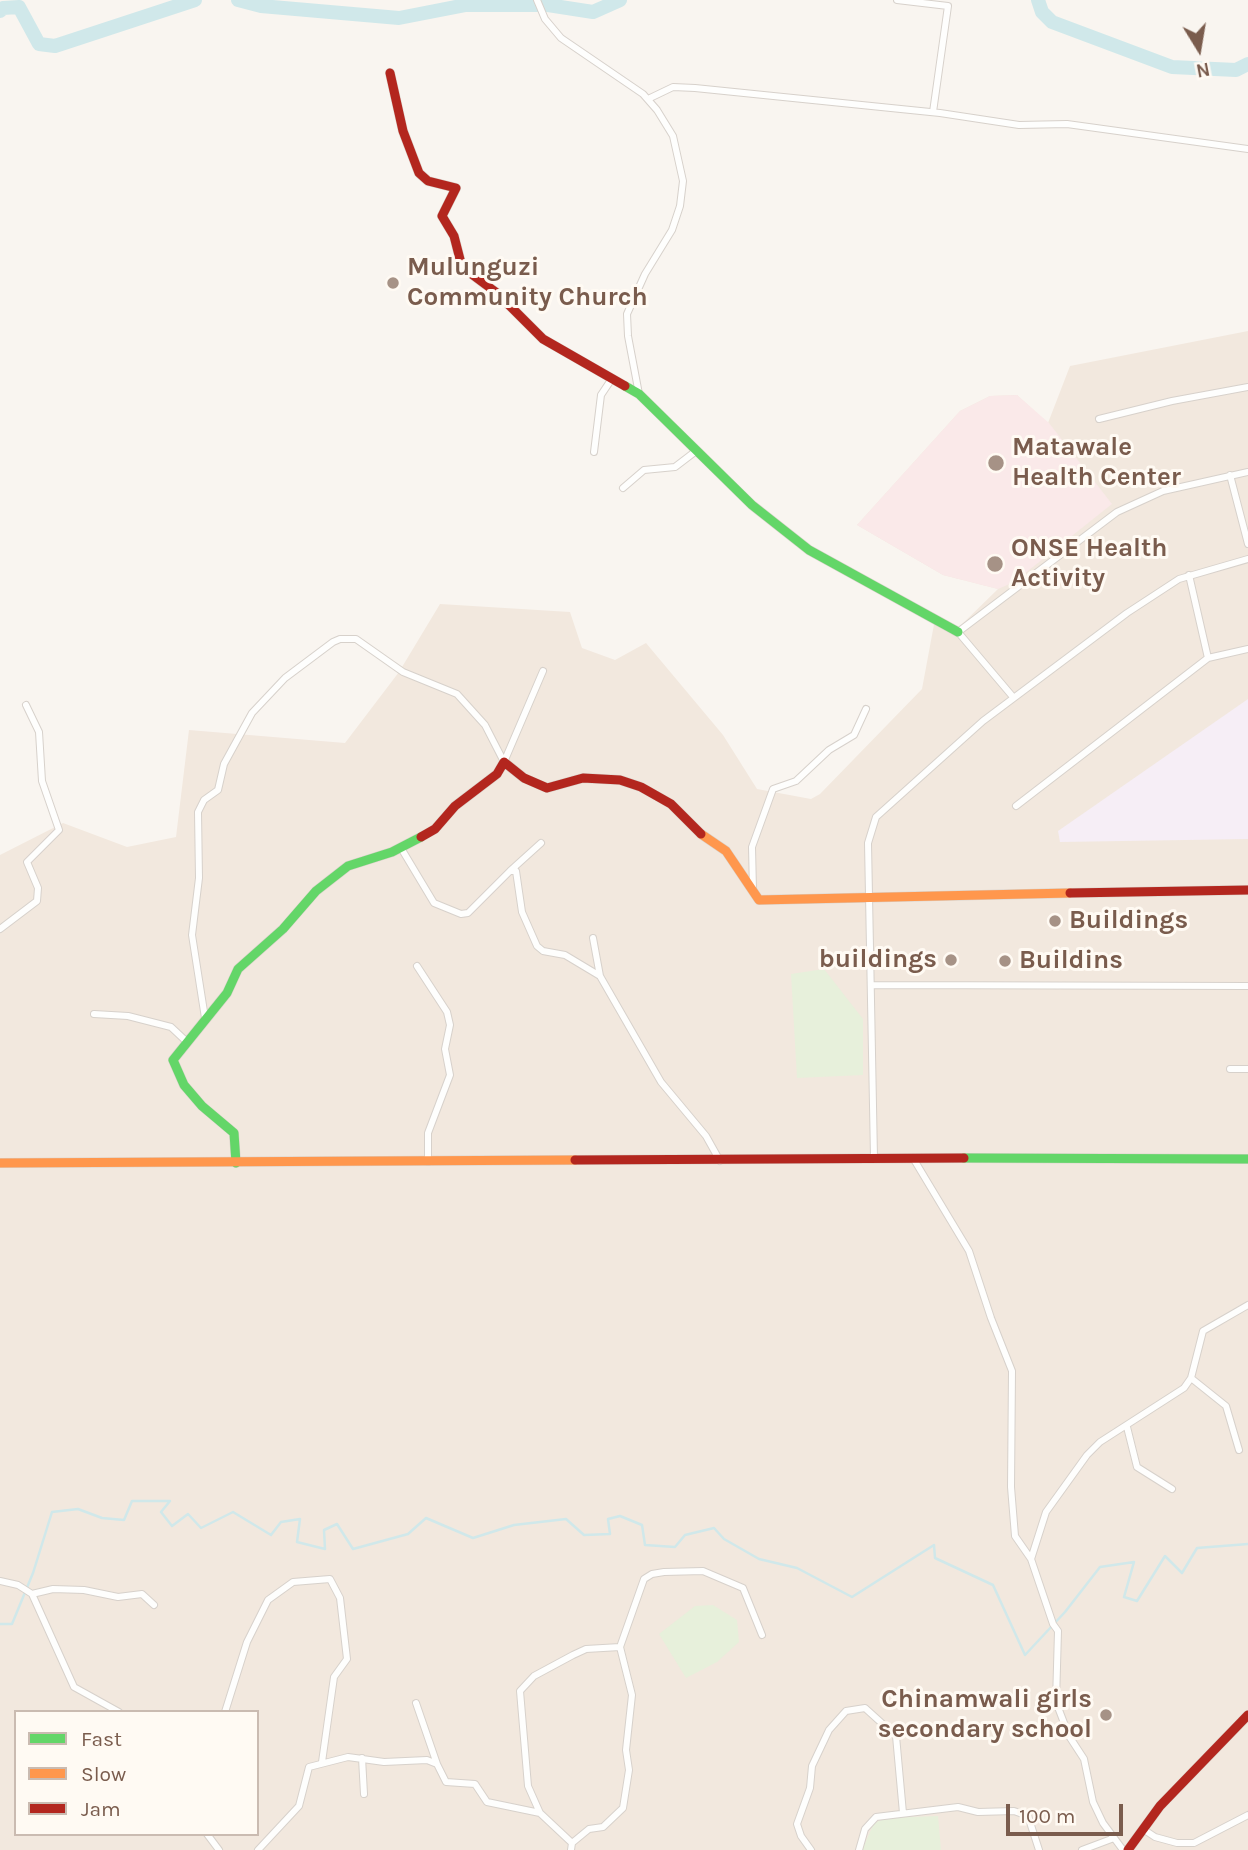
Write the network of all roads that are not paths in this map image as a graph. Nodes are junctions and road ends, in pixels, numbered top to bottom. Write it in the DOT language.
graph roads {
  1 [pos="537,0"];
  2 [pos="897,0"];
  3 [pos="390,73"];
  4 [pos="648,99"];
  5 [pos="933,112"];
  6 [pos="1248,149"];
  7 [pos="611,380"];
  8 [pos="1248,387"];
  9 [pos="639,394"];
  10 [pos="1099,419"];
  11 [pos="696,451"];
  12 [pos="594,452"];
  13 [pos="1248,472"];
  14 [pos="1230,475"];
  15 [pos="623,488"];
  16 [pos="1248,544"];
  17 [pos="1248,559"];
  18 [pos="1189,575"];
  19 [pos="958,632"];
  20 [pos="1248,649"];
  21 [pos="1208,658"];
  22 [pos="543,671"];
  23 [pos="1013,697"];
  24 [pos="26,705"];
  25 [pos="866,709"];
  26 [pos="504,762"];
  27 [pos="1016,806"];
  28 [pos="541,843"];
  29 [pos="401,848"];
  30 [pos="510,871"];
  31 [pos="1248,890"];
  32 [pos="753,891"];
  33 [pos="870,896"];
  34 [pos="0,929"];
  35 [pos="593,938"];
  36 [pos="417,966"];
  37 [pos="600,976"];
  38 [pos="873,985"];
  39 [pos="1248,986"];
  40 [pos="94,1014"];
  41 [pos="205,1018"];
  42 [pos="187,1042"];
  43 [pos="1230,1069"];
  44 [pos="1248,1069"];
  45 [pos="874,1158"];
  46 [pos="913,1158"];
  47 [pos="1248,1159"];
  48 [pos="720,1161"];
  49 [pos="428,1162"];
  50 [pos="0,1163"];
  51 [pos="236,1163"];
  52 [pos="1248,1305"];
  53 [pos="1191,1378"];
  54 [pos="1126,1427"];
  55 [pos="1239,1450"];
  56 [pos="1172,1489"];
  57 [pos="1031,1559"];
  58 [pos="0,1581"];
  59 [pos="32,1594"];
  60 [pos="154,1605"];
  61 [pos="762,1635"];
  62 [pos="620,1647"];
  63 [pos="416,1703"];
  64 [pos="115,1710"];
  65 [pos="226,1710"];
  66 [pos="1248,1715"];
  67 [pos="362,1758"];
  68 [pos="321,1762"];
  69 [pos="437,1764"];
  70 [pos="365,1794"];
  71 [pos="902,1812"];
  72 [pos="540,1813"];
  73 [pos="1248,1815"];
  74 [pos="1143,1829"];
  75 [pos="1114,1838"];
  76 [pos="571,1847"];
  77 [pos="258,1850"];
  78 [pos="811,1850"];
  79 [pos="859,1850"];
  80 [pos="1038,1850"];
  81 [pos="1082,1850"];
  82 [pos="1125,1850"];
  1 -- 4 [label="street"];
  2 -- 5 [label="street"];
  3 -- 7 [label="main road"];
  4 -- 5 [label="street"];
  4 -- 9 [label="street"];
  5 -- 6 [label="street"];
  7 -- 9 [label="main road"];
  7 -- 12 [label="street"];
  8 -- 10 [label="street"];
  9 -- 11 [label="main road"];
  11 -- 15 [label="street"];
  11 -- 19 [label="main road"];
  13 -- 14 [label="street"];
  14 -- 16 [label="street"];
  14 -- 19 [label="street"];
  17 -- 18 [label="street"];
  18 -- 21 [label="street"];
  18 -- 23 [label="street"];
  19 -- 23 [label="street"];
  20 -- 21 [label="street"];
  21 -- 27 [label="street"];
  22 -- 26 [label="street"];
  23 -- 33 [label="street"];
  24 -- 34 [label="street"];
  25 -- 32 [label="street"];
  26 -- 29 [label="main road"];
  26 -- 32 [label="main road"];
  26 -- 41 [label="street"];
  28 -- 30 [label="street"];
  29 -- 30 [label="street"];
  29 -- 41 [label="main road"];
  30 -- 37 [label="street"];
  31 -- 33 [label="main road"];
  32 -- 33 [label="main road"];
  33 -- 38 [label="street"];
  35 -- 37 [label="street"];
  36 -- 49 [label="street"];
  37 -- 48 [label="street"];
  38 -- 39 [label="street"];
  38 -- 45 [label="street"];
  40 -- 42 [label="street"];
  41 -- 42 [label="main road"];
  42 -- 51 [label="main road"];
  43 -- 44 [label="street"];
  45 -- 46 [label="main road"];
  45 -- 48 [label="main road"];
  46 -- 47 [label="main road"];
  46 -- 57 [label="street"];
  48 -- 49 [label="main road"];
  49 -- 51 [label="main road"];
  50 -- 51 [label="main road"];
  52 -- 53 [label="street"];
  53 -- 54 [label="street"];
  53 -- 55 [label="street"];
  54 -- 56 [label="street"];
  54 -- 57 [label="street"];
  57 -- 75 [label="street"];
  58 -- 59 [label="street"];
  59 -- 60 [label="street"];
  59 -- 64 [label="street"];
  61 -- 62 [label="street"];
  62 -- 72 [label="street"];
  62 -- 76 [label="street"];
  63 -- 69 [label="street"];
  65 -- 68 [label="street"];
  66 -- 74 [label="main road"];
  67 -- 68 [label="street"];
  67 -- 69 [label="street"];
  67 -- 70 [label="street"];
  68 -- 77 [label="street"];
  69 -- 72 [label="street"];
  71 -- 78 [label="street"];
  71 -- 79 [label="street"];
  71 -- 80 [label="street"];
  72 -- 76 [label="street"];
  73 -- 74 [label="street"];
  74 -- 82 [label="main road"];
  75 -- 81 [label="street"];
  75 -- 82 [label="street"];
}
